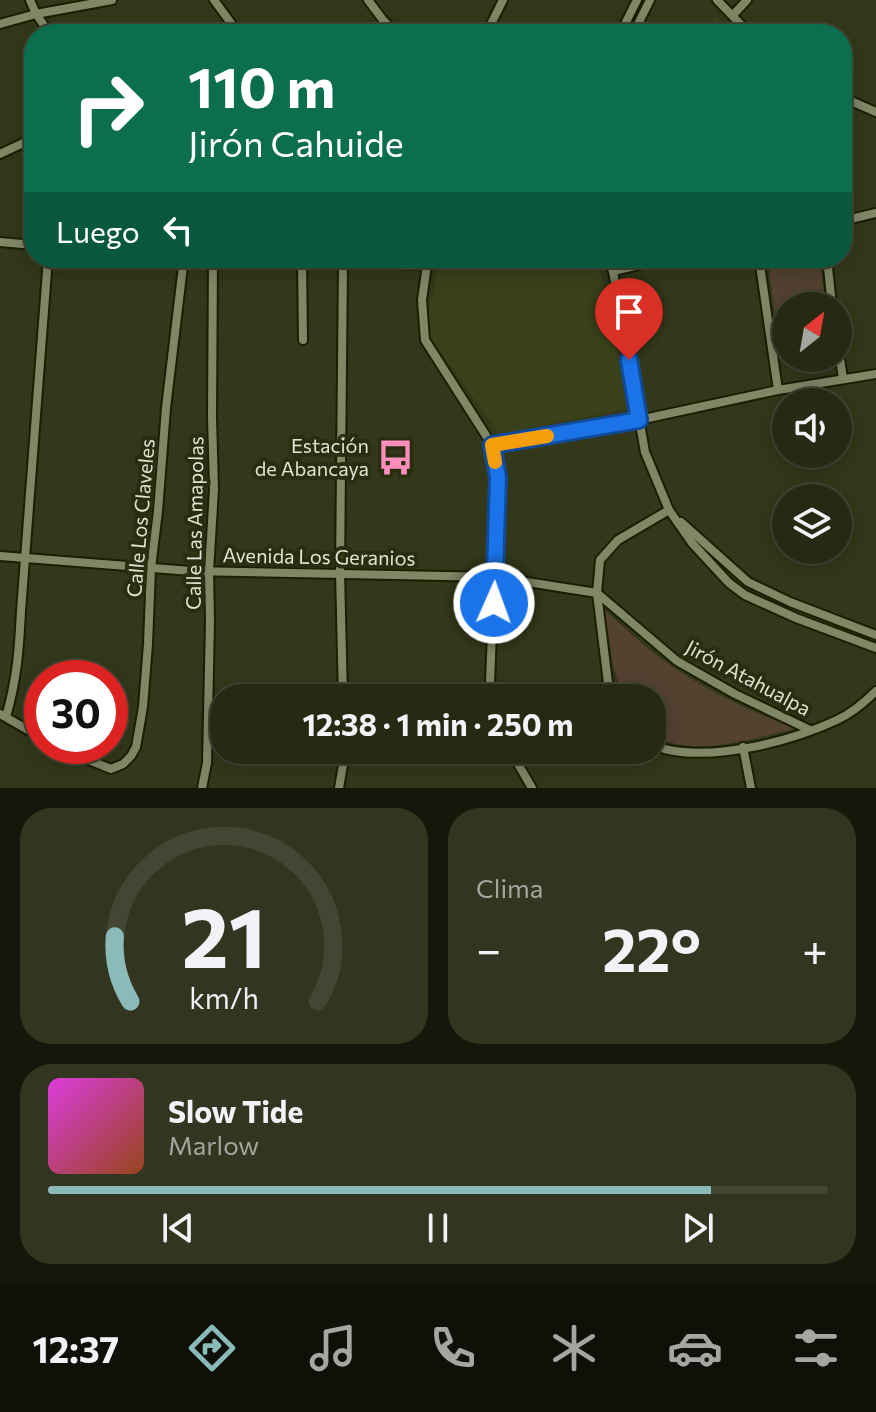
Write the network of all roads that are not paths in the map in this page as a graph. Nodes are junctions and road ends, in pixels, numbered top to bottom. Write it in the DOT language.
graph roads {
  1 [pos="30,0"];
  2 [pos="112,0"];
  3 [pos="214,0"];
  4 [pos="368,0"];
  5 [pos="503,0"];
  6 [pos="637,0"];
  7 [pos="650,0"];
  8 [pos="717,0"];
  9 [pos="747,0"];
  10 [pos="36,14"];
  11 [pos="733,15"];
  12 [pos="0,24"];
  13 [pos="43,24"];
  14 [pos="232,24"];
  15 [pos="387,24"];
  16 [pos="491,24"];
  17 [pos="625,24"];
  18 [pos="638,24"];
  19 [pos="741,24"];
  20 [pos="852,101"];
  21 [pos="876,112"];
  22 [pos="24,143"];
  23 [pos="0,154"];
  24 [pos="876,213"];
  25 [pos="852,219"];
  26 [pos="0,242"];
  27 [pos="24,244"];
  28 [pos="47,268"];
  29 [pos="183,268"];
  30 [pos="213,268"];
  31 [pos="302,268"];
  32 [pos="343,268"];
  33 [pos="427,268"];
  34 [pos="612,268"];
  35 [pos="626,268"];
  36 [pos="760,268"];
  37 [pos="828,268"];
  38 [pos="613,271"];
  39 [pos="831,292"];
  40 [pos="303,340"];
  41 [pos="842,372"];
  42 [pos="876,374"];
  43 [pos="843,379"];
  44 [pos="778,388"];
  45 [pos="790,388"];
  46 [pos="772,391"];
  47 [pos="639,420"];
  48 [pos="492,445"];
  49 [pos="669,510"];
  50 [pos="0,556"];
  51 [pos="26,558"];
  52 [pos="151,568"];
  53 [pos="209,571"];
  54 [pos="340,572"];
  55 [pos="495,577"];
  56 [pos="597,593"];
  57 [pos="876,635"];
  58 [pos="876,648"];
  59 [pos="608,683"];
  60 [pos="343,684"];
  61 [pos="490,684"];
  62 [pos="876,691"];
  63 [pos="3,715"];
  64 [pos="24,727"];
  65 [pos="810,730"];
  66 [pos="743,747"];
  67 [pos="666,749"];
  68 [pos="128,757"];
  69 [pos="99,764"];
  70 [pos="123,764"];
  71 [pos="343,764"];
  72 [pos="518,764"];
  73 [pos="202,788"];
  74 [pos="339,788"];
  75 [pos="532,788"];
  76 [pos="751,788"];
  1 -- 10 [label="street"];
  2 -- 10 [label="street"];
  3 -- 14 [label="street"];
  4 -- 15 [label="street"];
  5 -- 16 [label="street"];
  6 -- 17 [label="street"];
  7 -- 18 [label="street"];
  8 -- 11 [label="street"];
  9 -- 11 [label="street"];
  10 -- 12 [label="street"];
  10 -- 13 [label="street"];
  11 -- 19 [label="street"];
  20 -- 21 [label="street"];
  22 -- 23 [label="street"];
  24 -- 25 [label="street"];
  26 -- 27 [label="street"];
  28 -- 51 [label="street"];
  29 -- 52 [label="street, Calle Los Claveles"];
  30 -- 53 [label="street, Calle Las Amapolas"];
  31 -- 40 [label="street"];
  32 -- 54 [label="street"];
  33 -- 48 [label="street"];
  34 -- 38 [label="street"];
  35 -- 38 [label="street"];
  36 -- 44 [label="street"];
  37 -- 39 [label="street"];
  38 -- 47 [label="street"];
  41 -- 43 [label="street"];
  42 -- 43 [label="street"];
  43 -- 45 [label="street"];
  46 -- 47 [label="street"];
  47 -- 48 [label="street"];
  47 -- 49 [label="street"];
  48 -- 55 [label="street"];
  49 -- 56 [label="street"];
  49 -- 57 [label="street"];
  49 -- 58 [label="street"];
  50 -- 51 [label="street, Avenida Los Geranios"];
  51 -- 52 [label="street, Avenida Los Geranios"];
  51 -- 63 [label="street"];
  52 -- 53 [label="street, Avenida Los Geranios"];
  52 -- 68 [label="street, Calle Los Claveles"];
  53 -- 54 [label="street, Avenida Los Geranios"];
  53 -- 73 [label="street, Calle Las Amapolas"];
  54 -- 55 [label="street, Avenida Los Geranios"];
  54 -- 60 [label="street"];
  55 -- 56 [label="street, Avenida Los Geranios"];
  55 -- 61 [label="street"];
  56 -- 59 [label="street"];
  56 -- 65 [label="street, Jirón Atahualpa"];
  62 -- 65 [label="street"];
  63 -- 64 [label="street"];
  65 -- 66 [label="street"];
  66 -- 67 [label="street"];
  66 -- 76 [label="street"];
  69 -- 70 [label="street, Calle Los Claveles"];
  71 -- 74 [label="street"];
  72 -- 75 [label="street"];
}
